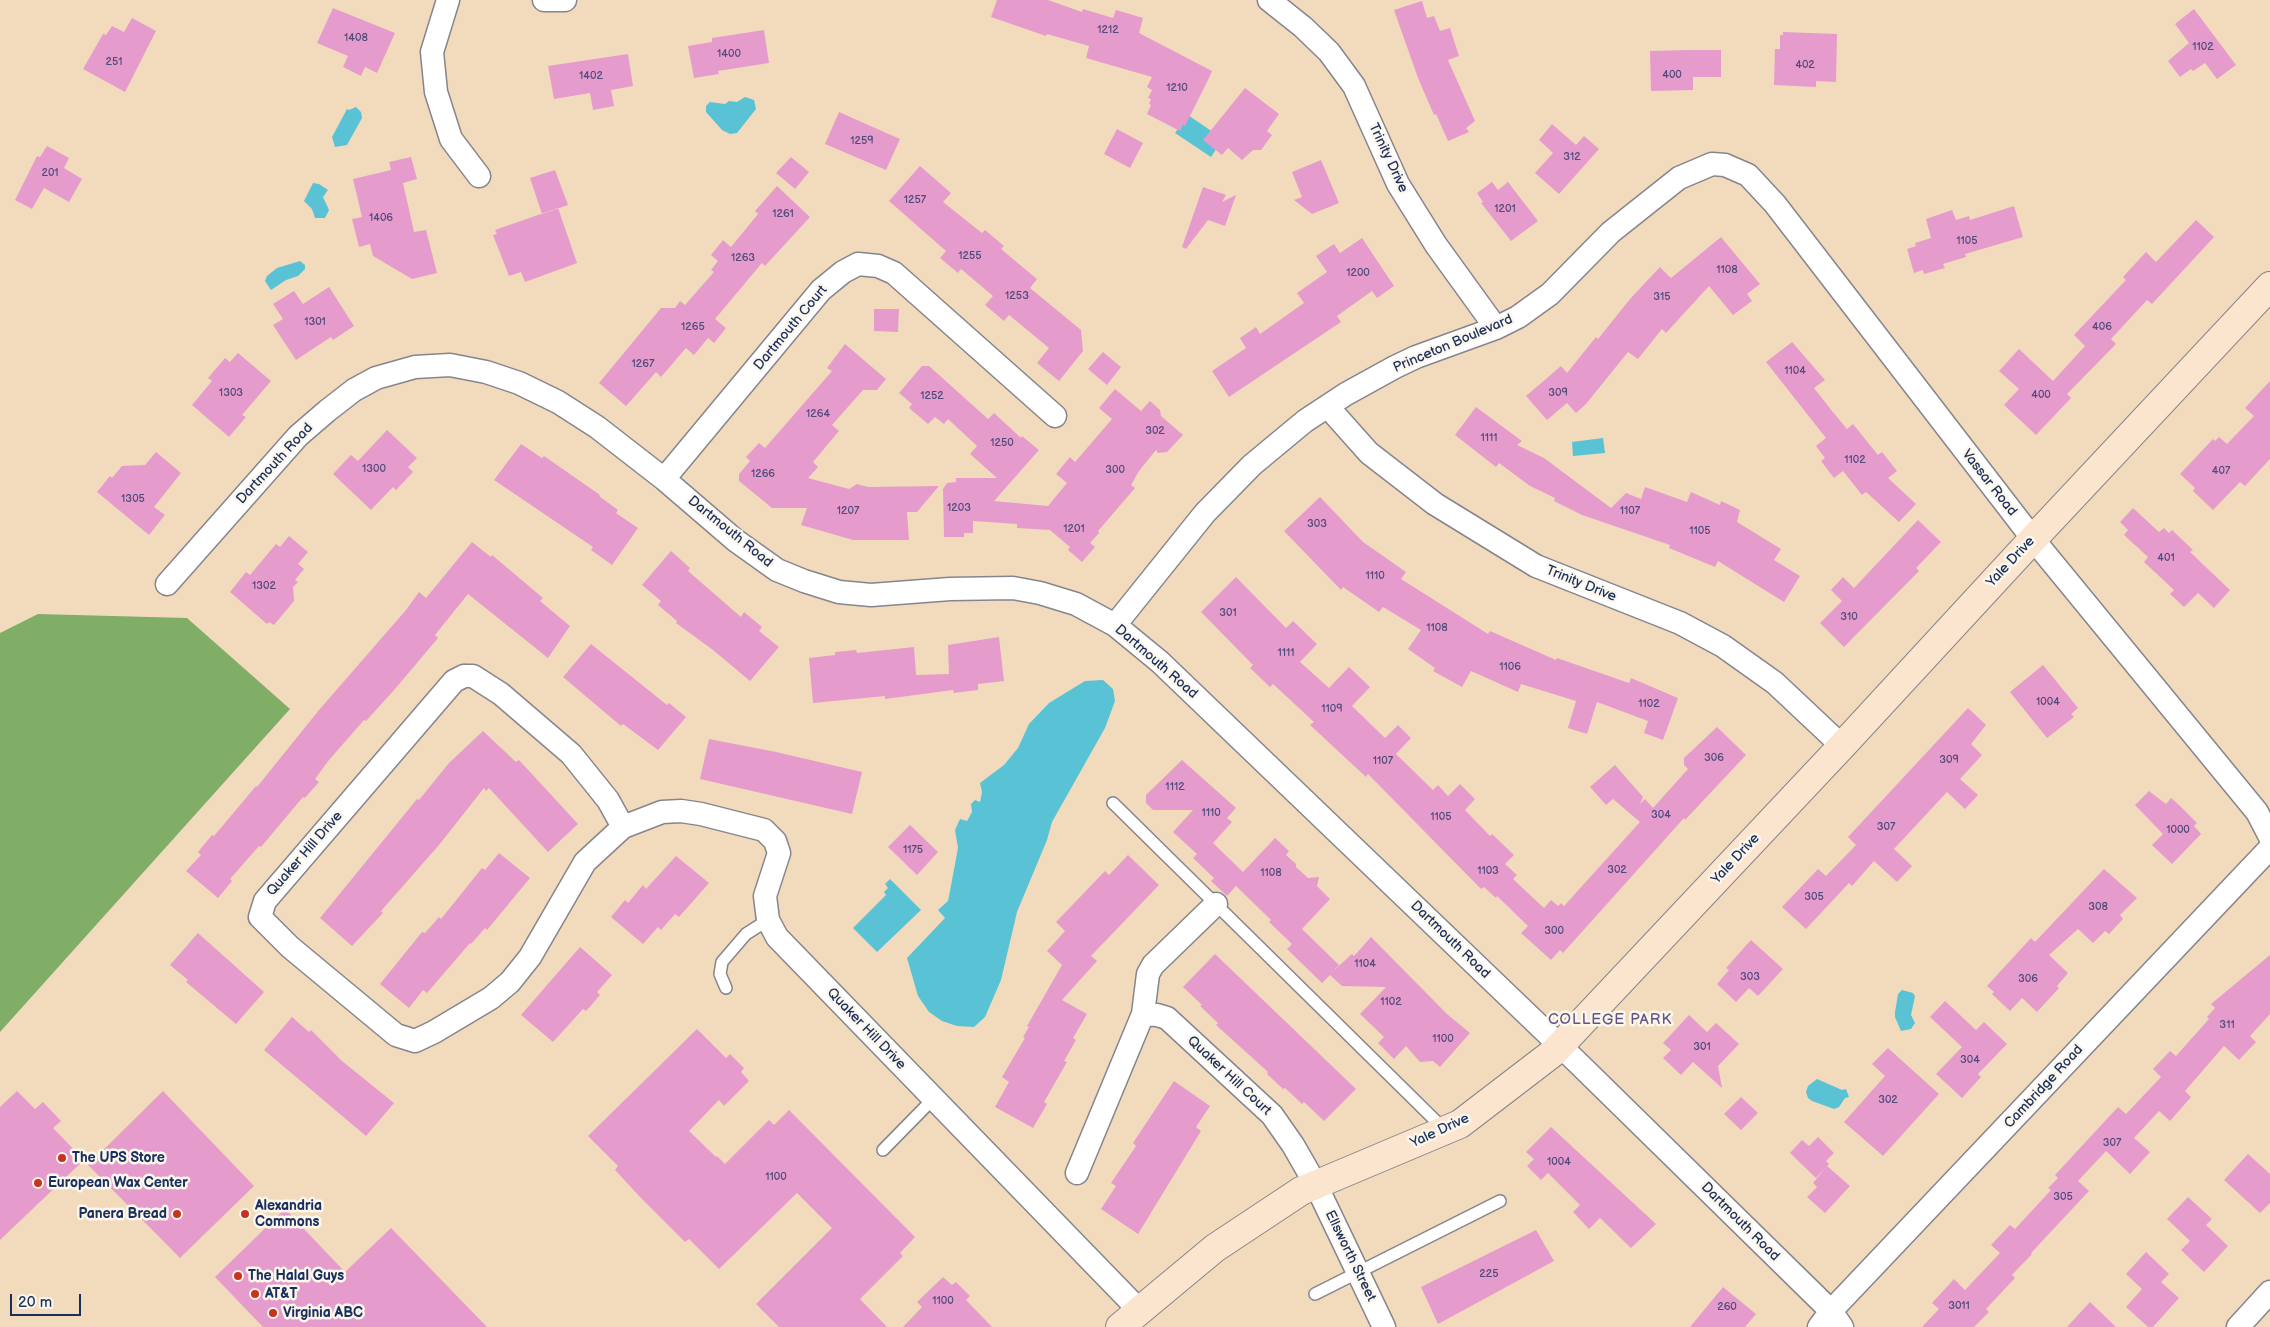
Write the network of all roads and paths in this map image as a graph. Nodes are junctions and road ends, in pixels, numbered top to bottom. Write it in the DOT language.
graph roads {
  1 [pos="448,0"];
  2 [pos="544,0"];
  3 [pos="565,0"];
  4 [pos="1269,0"];
  5 [pos="1719,165"];
  6 [pos="479,176"];
  7 [pos="2270,286"];
  8 [pos="1496,328"];
  9 [pos="1328,407"];
  10 [pos="1055,416"];
  11 [pos="664,479"];
  12 [pos="2032,539"];
  13 [pos="167,584"];
  14 [pos="1115,625"];
  15 [pos="1842,746"];
  16 [pos="1113,803"];
  17 [pos="623,828"];
  18 [pos="2270,836"];
  19 [pos="2270,848"];
  20 [pos="1216,904"];
  21 [pos="768,920"];
  22 [pos="726,988"];
  23 [pos="1143,1014"];
  24 [pos="1560,1045"];
  25 [pos="934,1098"];
  26 [pos="1445,1130"];
  27 [pos="883,1150"];
  28 [pos="1078,1173"];
  29 [pos="1316,1185"];
  30 [pos="1500,1201"];
  31 [pos="1359,1274"];
  32 [pos="2270,1292"];
  33 [pos="1315,1294"];
  34 [pos="1129,1318"];
  35 [pos="1831,1322"];
  36 [pos="2248,1324"];
  37 [pos="1384,1327"];
  1 -- 6 [label="street"];
  2 -- 3 [label="street"];
  4 -- 8 [label="street, Trinity Drive"];
  5 -- 8 [label="street, Princeton Boulevard"];
  5 -- 12 [label="street, Vassar Road"];
  7 -- 12 [label="street, Yale Drive"];
  8 -- 9 [label="street, Princeton Boulevard"];
  9 -- 14 [label="street, Princeton Boulevard"];
  9 -- 15 [label="street, Trinity Drive"];
  10 -- 11 [label="street, Dartmouth Court"];
  11 -- 13 [label="street, Dartmouth Road"];
  11 -- 14 [label="street, Dartmouth Road"];
  12 -- 15 [label="street, Yale Drive"];
  12 -- 18 [label="street, Vassar Road"];
  14 -- 24 [label="street, Dartmouth Road"];
  15 -- 24 [label="street, Yale Drive"];
  16 -- 20 [label="lane"];
  17 -- 17 [label="street, Quaker Hill Drive"];
  17 -- 21 [label="street, Quaker Hill Drive"];
  19 -- 35 [label="street, Cambridge Road"];
  20 -- 23 [label="street"];
  20 -- 26 [label="lane"];
  21 -- 22 [label="lane"];
  21 -- 25 [label="street, Quaker Hill Drive"];
  23 -- 28 [label="street"];
  23 -- 29 [label="street, Quaker Hill Court"];
  24 -- 26 [label="street, Yale Drive"];
  24 -- 35 [label="street, Dartmouth Road"];
  25 -- 27 [label="lane"];
  25 -- 34 [label="street, Quaker Hill Drive"];
  26 -- 29 [label="street, Yale Drive"];
  29 -- 31 [label="street, Ellsworth Street"];
  29 -- 34 [label="street, Yale Drive"];
  30 -- 31 [label="lane"];
  31 -- 33 [label="lane"];
  31 -- 37 [label="street, Ellsworth Street"];
  32 -- 36 [label="street"];
}
